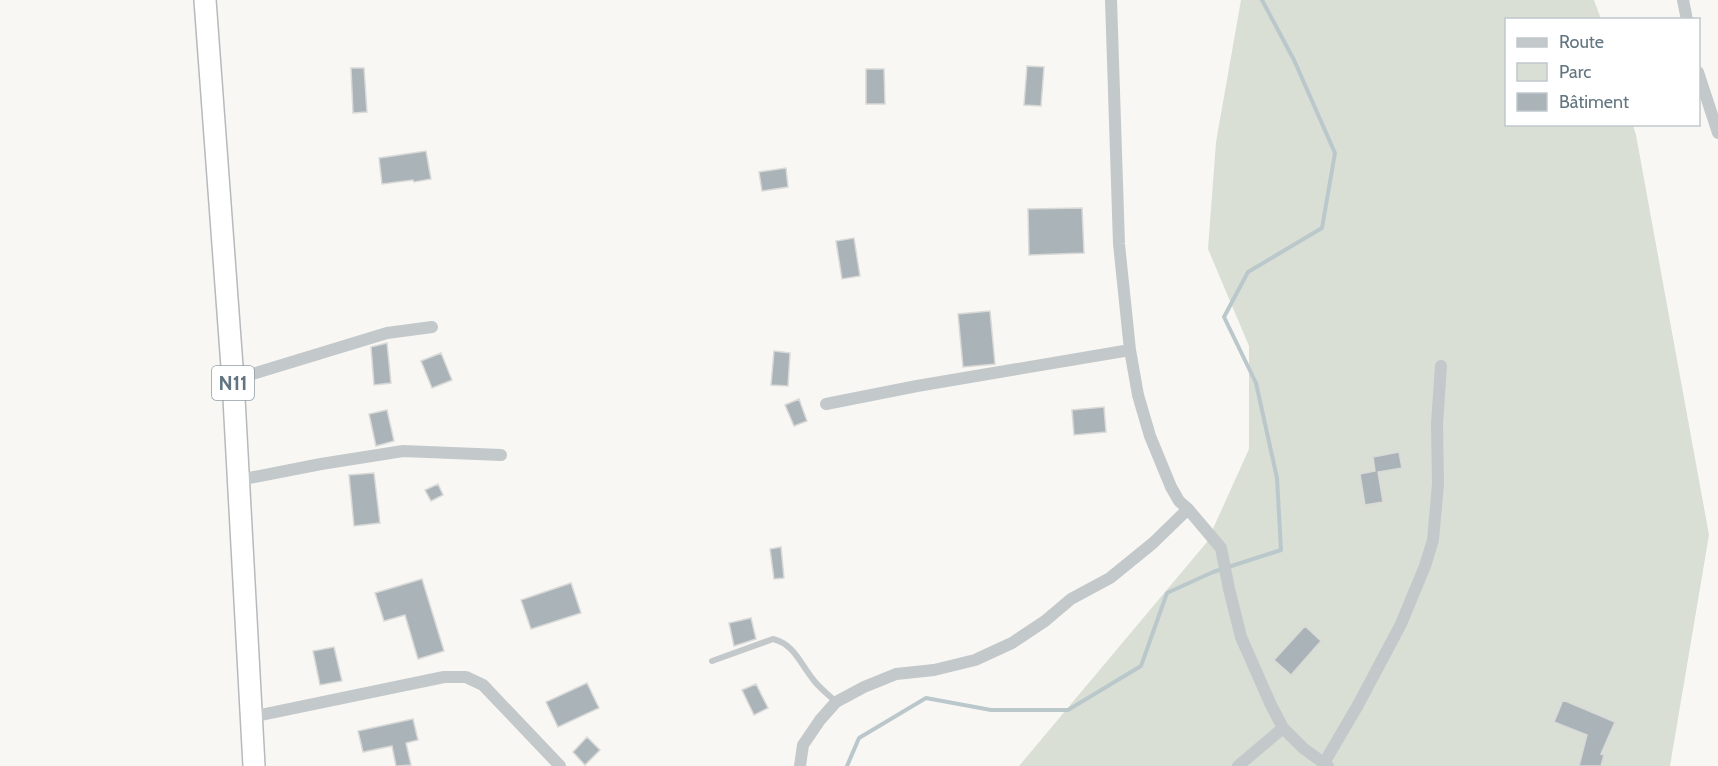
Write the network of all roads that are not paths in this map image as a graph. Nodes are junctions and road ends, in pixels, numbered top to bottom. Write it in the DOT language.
graph roads {
  1 [pos="205,0"];
  2 [pos="1111,0"];
  3 [pos="1683,0"];
  4 [pos="1687,18"];
  5 [pos="1700,78"];
  6 [pos="1718,133"];
  7 [pos="432,327"];
  8 [pos="1130,351"];
  9 [pos="1441,366"];
  10 [pos="233,380"];
  11 [pos="826,404"];
  12 [pos="501,455"];
  13 [pos="239,480"];
  14 [pos="1188,509"];
  15 [pos="712,661"];
  16 [pos="836,702"];
  17 [pos="251,717"];
  18 [pos="1283,728"];
  19 [pos="1326,765"];
  20 [pos="254,766"];
  21 [pos="560,766"];
  22 [pos="800,766"];
  23 [pos="1238,766"];
  1 -- 10 [label="highway, N11"];
  2 -- 8 [label="street"];
  3 -- 4 [label="street"];
  5 -- 6 [label="street"];
  7 -- 10 [label="street"];
  8 -- 11 [label="street"];
  8 -- 14 [label="street"];
  9 -- 19 [label="street"];
  10 -- 13 [label="highway, N11"];
  12 -- 13 [label="street"];
  13 -- 17 [label="highway, N11"];
  14 -- 16 [label="street"];
  14 -- 18 [label="street"];
  15 -- 16 [label="lane"];
  16 -- 22 [label="street"];
  17 -- 20 [label="highway, N11"];
  17 -- 21 [label="street"];
  18 -- 19 [label="street"];
  18 -- 23 [label="street"];
}
